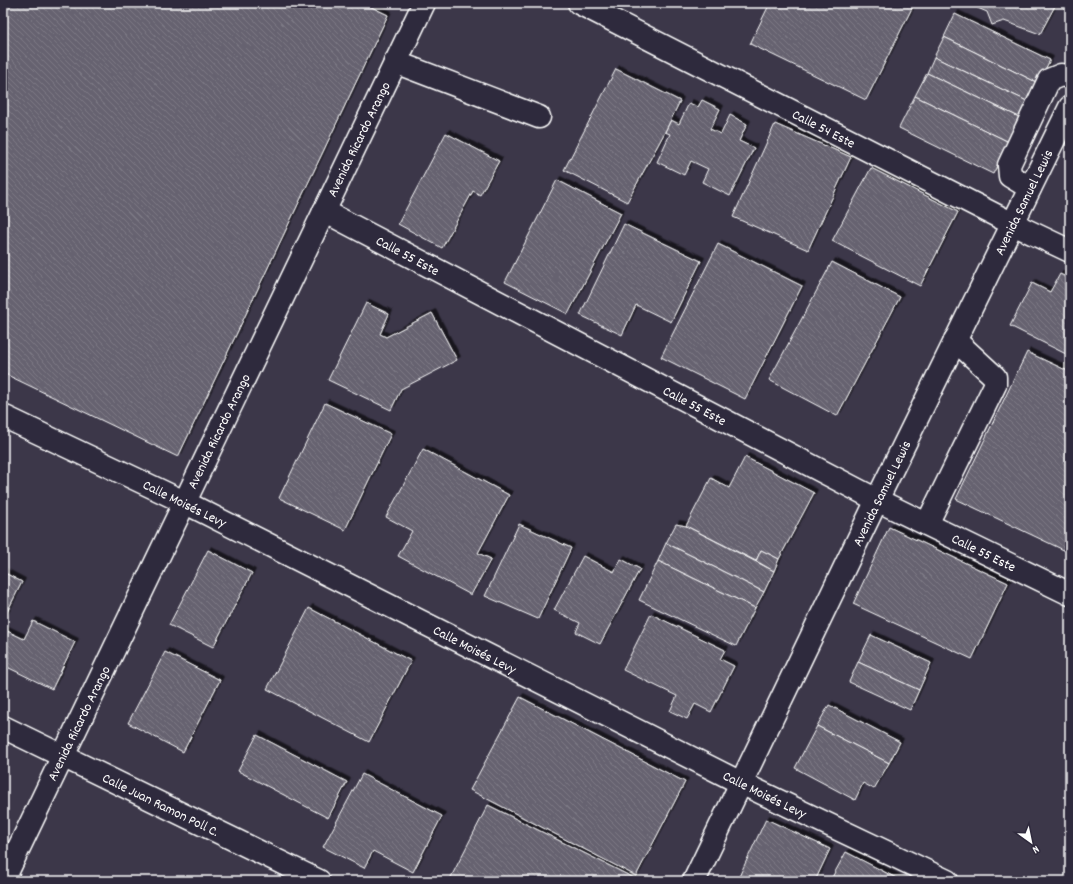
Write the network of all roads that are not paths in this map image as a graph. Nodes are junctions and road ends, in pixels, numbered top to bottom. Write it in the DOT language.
graph roads {
  1 [pos="424,3"];
  2 [pos="578,3"];
  3 [pos="395,62"];
  4 [pos="1070,77"];
  5 [pos="1070,106"];
  6 [pos="538,117"];
  7 [pos="1030,188"];
  8 [pos="324,211"];
  9 [pos="1012,224"];
  10 [pos="1070,251"];
  11 [pos="955,340"];
  12 [pos="3,416"];
  13 [pos="877,500"];
  14 [pos="184,502"];
  15 [pos="927,524"];
  16 [pos="1070,594"];
  17 [pos="3,727"];
  18 [pos="63,756"];
  19 [pos="741,783"];
  20 [pos="3,881"];
  21 [pos="319,881"];
  22 [pos="694,881"];
  23 [pos="947,881"];
  1 -- 3 [label="street, Avenida Ricardo Arango"];
  2 -- 9 [label="street, Calle 54 Este"];
  3 -- 6 [label="street"];
  3 -- 8 [label="street, Avenida Ricardo Arango"];
  4 -- 7 [label="street"];
  5 -- 7 [label="street, Avenida Samuel Lewis"];
  7 -- 9 [label="street, Avenida Samuel Lewis"];
  8 -- 13 [label="street, Calle 55 Este"];
  8 -- 14 [label="street, Avenida Ricardo Arango"];
  9 -- 10 [label="street, Calle 54 Este"];
  9 -- 11 [label="street, Avenida Samuel Lewis"];
  11 -- 13 [label="street, Avenida Samuel Lewis"];
  11 -- 15 [label="street"];
  12 -- 14 [label="street, Calle Moisés Levy"];
  13 -- 15 [label="street, Calle 55 Este"];
  13 -- 19 [label="street, Avenida Samuel Lewis"];
  14 -- 18 [label="street, Avenida Ricardo Arango"];
  14 -- 19 [label="street, Calle Moisés Levy"];
  15 -- 16 [label="street, Calle 55 Este"];
  17 -- 18 [label="street, Calle Juan Ramon Poll C."];
  18 -- 20 [label="street, Avenida Ricardo Arango"];
  18 -- 21 [label="street, Calle Juan Ramon Poll C."];
  19 -- 22 [label="street, Avenida Samuel Lewis"];
  19 -- 23 [label="street, Calle Moisés Levy"];
}
